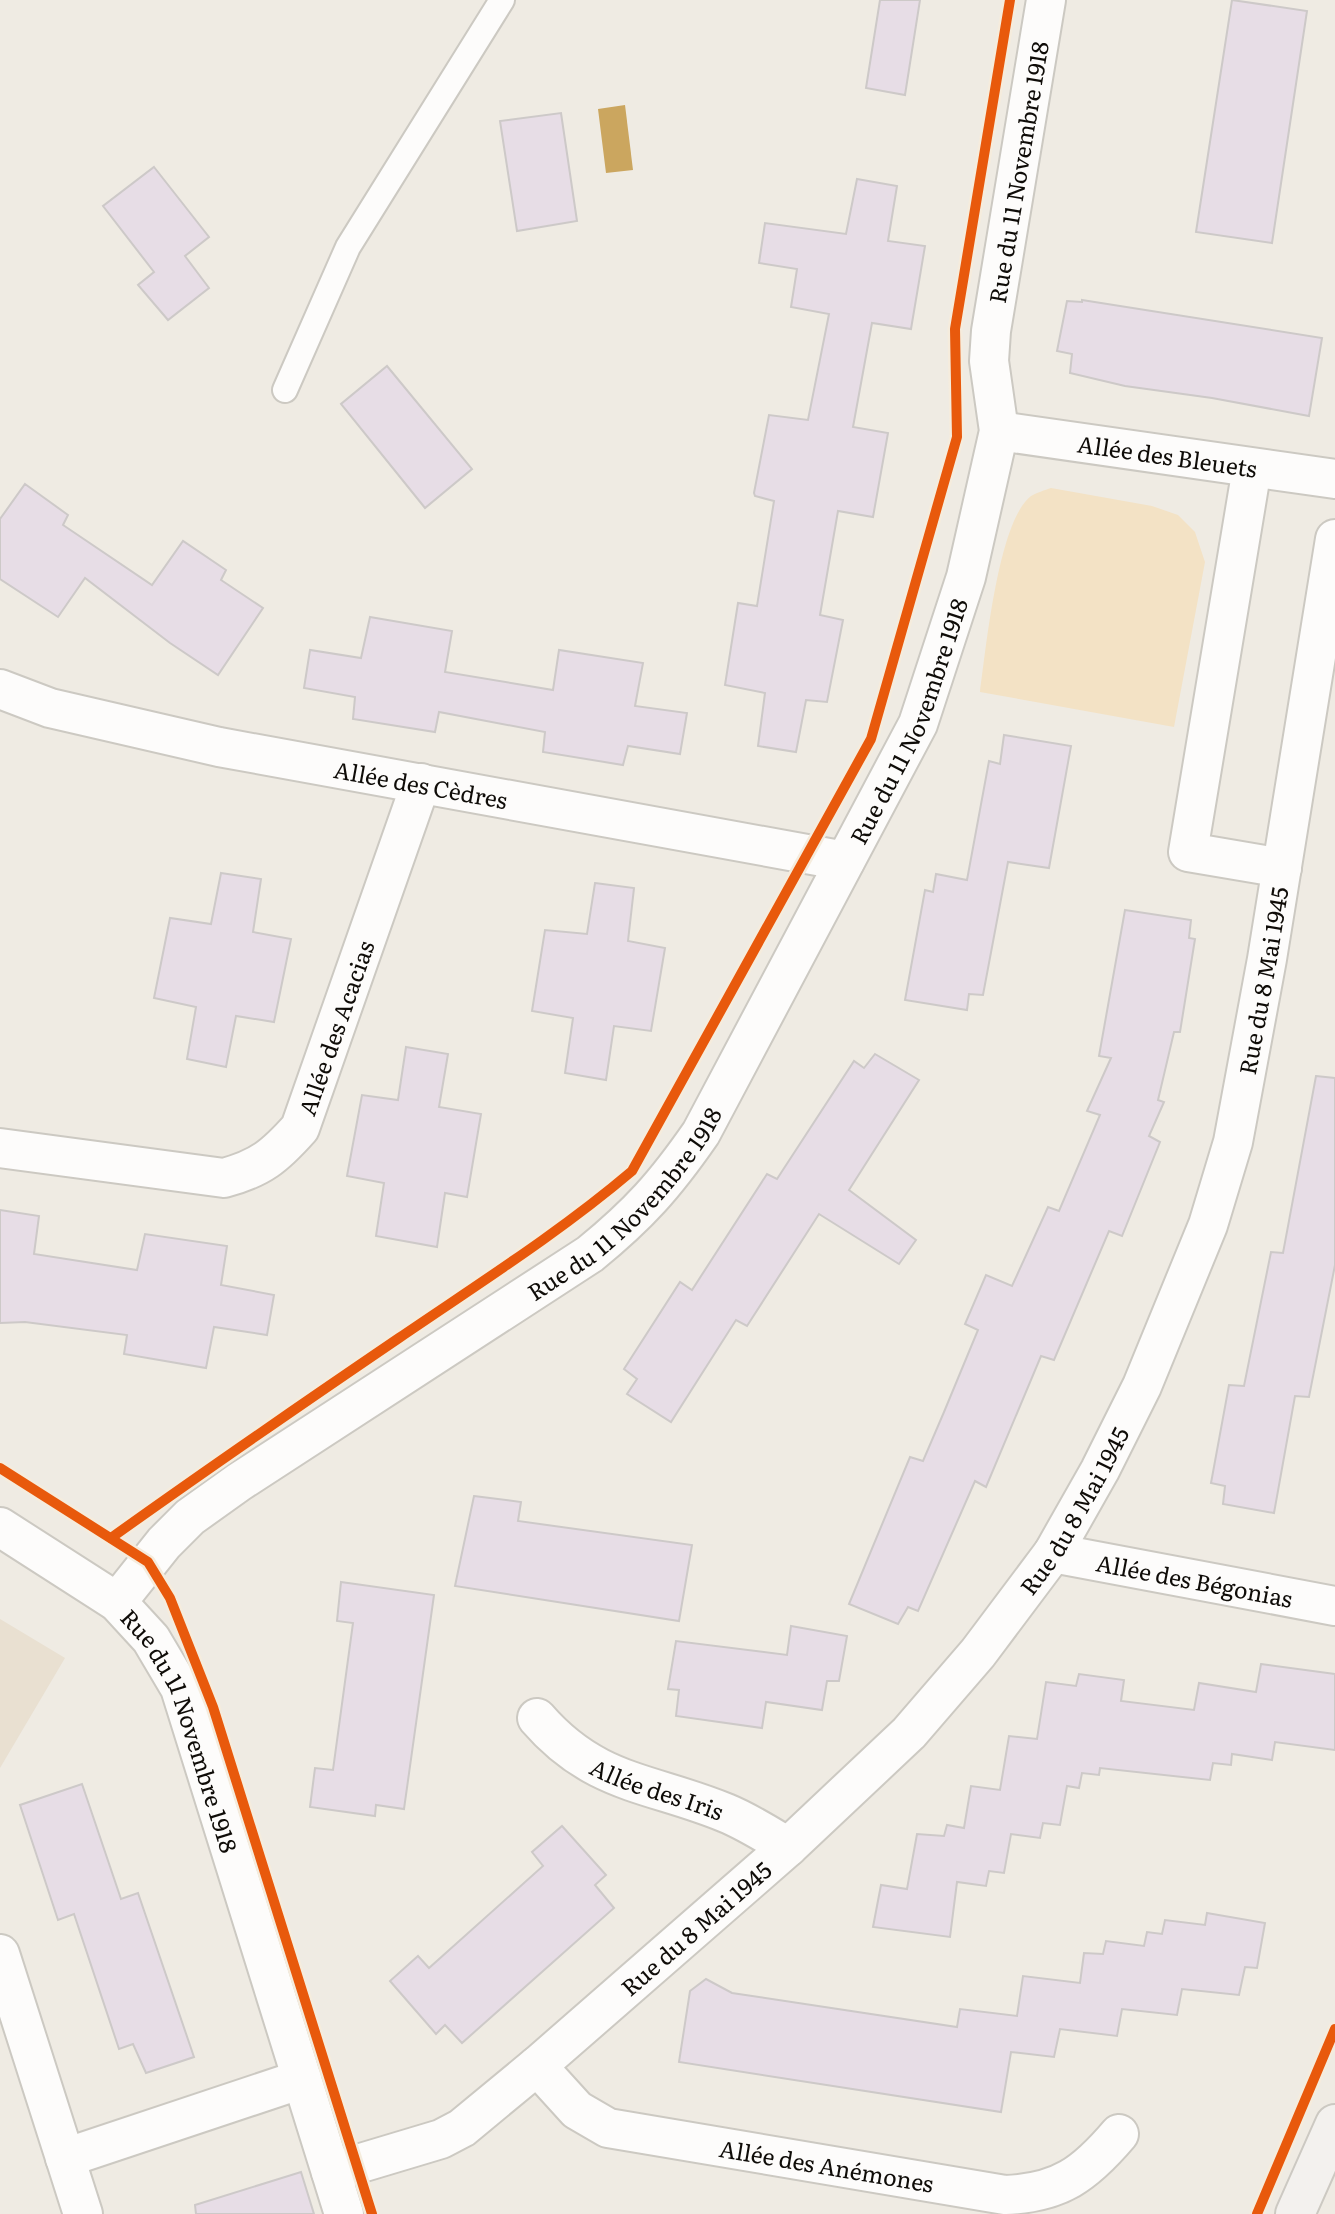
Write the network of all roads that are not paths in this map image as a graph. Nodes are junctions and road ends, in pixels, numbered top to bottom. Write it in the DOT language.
graph roads {
  1 [pos="502,0"];
  2 [pos="1046,0"];
  3 [pos="285,390"];
  4 [pos="999,430"];
  5 [pos="1252,467"];
  6 [pos="1335,479"];
  7 [pos="1335,539"];
  8 [pos="1329,622"];
  9 [pos="0,689"];
  10 [pos="421,783"];
  11 [pos="845,860"];
  12 [pos="1282,868"];
  13 [pos="0,1148"];
  14 [pos="0,1527"];
  15 [pos="1053,1553"];
  16 [pos="117,1602"];
  17 [pos="1335,1605"];
  18 [pos="537,1718"];
  19 [pos="788,1847"];
  20 [pos="0,1954"];
  21 [pos="537,2066"];
  22 [pos="302,2079"];
  23 [pos="1335,2124"];
  24 [pos="1119,2134"];
  25 [pos="65,2158"];
  26 [pos="331,2172"];
  27 [pos="913,2198"];
  28 [pos="83,2214"];
  29 [pos="344,2214"];
  30 [pos="1295,2214"];
  1 -- 3 [label="lane"];
  2 -- 4 [label="street, Rue du 11 Novembre 1918"];
  4 -- 5 [label="street, Allée des Bleuets"];
  4 -- 11 [label="street, Rue du 11 Novembre 1918"];
  5 -- 6 [label="street, Allée des Bleuets"];
  5 -- 12 [label="street"];
  7 -- 8 [label="street, Rue du 8 Mai 1945"];
  8 -- 12 [label="street, Rue du 8 Mai 1945"];
  9 -- 10 [label="street, Allée des Cèdres"];
  10 -- 11 [label="street, Allée des Cèdres"];
  10 -- 13 [label="street, Allée des Acacias"];
  11 -- 16 [label="street, Rue du 11 Novembre 1918"];
  12 -- 15 [label="street, Rue du 8 Mai 1945"];
  14 -- 16 [label="street"];
  15 -- 17 [label="street, Allée des Bégonias"];
  15 -- 19 [label="street, Rue du 8 Mai 1945"];
  16 -- 22 [label="street, Rue du 11 Novembre 1918"];
  18 -- 19 [label="street, Allée des Iris"];
  19 -- 21 [label="street, Rue du 8 Mai 1945"];
  20 -- 25 [label="street"];
  21 -- 26 [label="street, Rue du 8 Mai 1945"];
  21 -- 27 [label="street, Allée des Anémones"];
  22 -- 25 [label="street"];
  22 -- 26 [label="street, Rue du 11 Novembre 1918"];
  23 -- 30 [label="main road"];
  24 -- 27 [label="street, Allée des Anémones"];
  25 -- 28 [label="street"];
  26 -- 29 [label="street, Rue du 11 Novembre 1918"];
}
